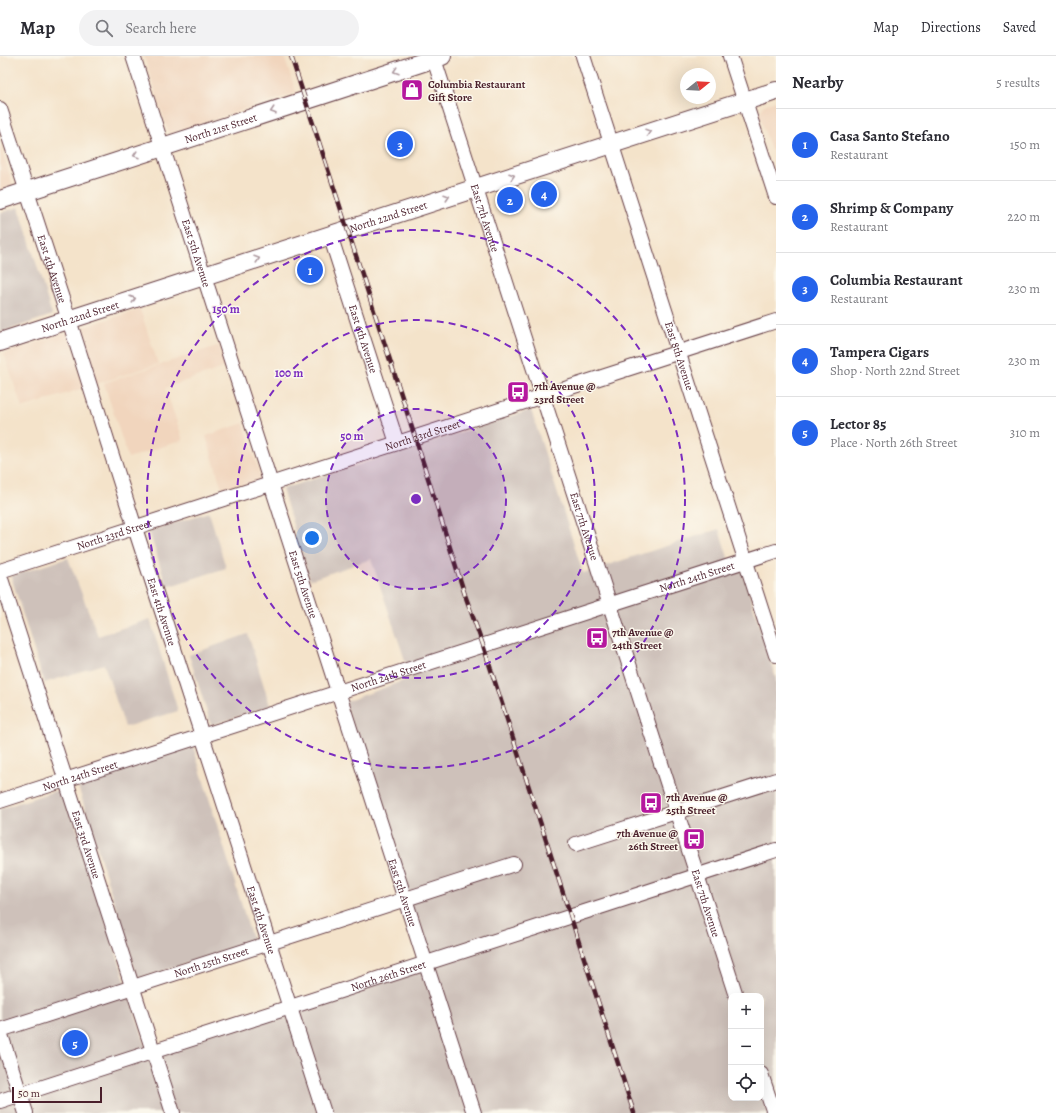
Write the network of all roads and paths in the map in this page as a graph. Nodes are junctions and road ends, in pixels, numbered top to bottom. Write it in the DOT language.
graph roads {
  1 [pos="133,56"];
  2 [pos="583,56"];
  3 [pos="730,56"];
  4 [pos="436,57"];
  5 [pos="776,91"];
  6 [pos="745,101"];
  7 [pos="0,109"];
  8 [pos="611,144"];
  9 [pos="162,146"];
  10 [pos="475,188"];
  11 [pos="26,191"];
  12 [pos="776,198"];
  13 [pos="0,200"];
  14 [pos="330,235"];
  15 [pos="204,276"];
  16 [pos="69,320"];
  17 [pos="776,321"];
  18 [pos="0,342"];
  19 [pos="678,352"];
  20 [pos="542,396"];
  21 [pos="397,443"];
  22 [pos="271,484"];
  23 [pos="135,528"];
  24 [pos="776,551"];
  25 [pos="745,561"];
  26 [pos="0,571"];
  27 [pos="0,576"];
  28 [pos="610,604"];
  29 [pos="776,656"];
  30 [pos="338,692"];
  31 [pos="202,736"];
  32 [pos="66,780"];
  33 [pos="776,780"];
  34 [pos="0,801"];
  35 [pos="677,812"];
  36 [pos="576,844"];
  37 [pos="776,850"];
  38 [pos="514,864"];
  39 [pos="697,876"];
  40 [pos="405,900"];
  41 [pos="269,943"];
  42 [pos="425,963"];
  43 [pos="132,987"];
  44 [pos="735,993"];
  45 [pos="290,1007"];
  46 [pos="0,1031"];
  47 [pos="153,1051"];
  48 [pos="764,1080"];
  49 [pos="20,1094"];
  50 [pos="772,1095"];
  51 [pos="0,1101"];
  52 [pos="26,1113"];
  53 [pos="173,1113"];
  54 [pos="324,1113"];
  55 [pos="474,1113"];
  56 [pos="774,1113"];
  1 -- 9 [label="street, East 5th Avenue"];
  2 -- 8 [label="street, East 8th Avenue"];
  3 -- 6 [label="street"];
  4 -- 9 [label="main road, North 21st Street, one-way"];
  4 -- 10 [label="street, East 7th Avenue"];
  5 -- 6 [label="main road, North 22nd Street"];
  8 -- 6 [label="main road, North 22nd Street, one-way"];
  6 -- 12 [label="street"];
  7 -- 11 [label="street, East 4th Avenue"];
  10 -- 8 [label="main road, North 22nd Street, one-way"];
  8 -- 19 [label="street, East 8th Avenue"];
  9 -- 11 [label="main road, North 21st Street, one-way"];
  9 -- 15 [label="street, East 5th Avenue"];
  14 -- 10 [label="main road, North 22nd Street, one-way"];
  10 -- 20 [label="street, East 7th Avenue"];
  11 -- 13 [label="main road, North 21st Street"];
  11 -- 16 [label="street, East 4th Avenue"];
  15 -- 14 [label="main road, North 22nd Street, one-way"];
  14 -- 21 [label="street, East 6th Avenue"];
  16 -- 15 [label="main road, North 22nd Street, one-way"];
  15 -- 22 [label="street, East 5th Avenue"];
  16 -- 18 [label="main road, North 22nd Street"];
  16 -- 23 [label="street, East 4th Avenue"];
  17 -- 19 [label="street, North 23rd Street"];
  19 -- 20 [label="street, North 23rd Street"];
  19 -- 25 [label="street, East 8th Avenue"];
  20 -- 21 [label="street, North 23rd Street"];
  20 -- 28 [label="street, East 7th Avenue"];
  21 -- 22 [label="street, North 23rd Street"];
  22 -- 23 [label="street, North 23rd Street"];
  22 -- 30 [label="street, East 5th Avenue"];
  23 -- 26 [label="street, North 23rd Street"];
  23 -- 31 [label="street, East 4th Avenue"];
  24 -- 25 [label="street, North 24th Street"];
  25 -- 28 [label="street, North 24th Street"];
  25 -- 29 [label="street, East 8th Avenue"];
  27 -- 32 [label="street, East 3rd Avenue"];
  28 -- 30 [label="street, North 24th Street"];
  28 -- 35 [label="street, East 7th Avenue"];
  30 -- 31 [label="street, North 24th Street"];
  30 -- 40 [label="street, East 5th Avenue"];
  31 -- 32 [label="street, North 24th Street"];
  31 -- 41 [label="street, East 4th Avenue"];
  32 -- 34 [label="street, North 24th Street"];
  32 -- 43 [label="street, East 3rd Avenue"];
  33 -- 35 [label="street"];
  35 -- 36 [label="street"];
  35 -- 39 [label="street, East 7th Avenue"];
  37 -- 39 [label="street, North 26th Street"];
  38 -- 40 [label="street, North 25th Street"];
  39 -- 42 [label="street, North 26th Street"];
  39 -- 44 [label="street, East 7th Avenue"];
  40 -- 41 [label="street, North 25th Street"];
  40 -- 42 [label="street, East 5th Avenue"];
  41 -- 43 [label="street, North 25th Street"];
  41 -- 45 [label="street, East 4th Avenue"];
  42 -- 45 [label="street, North 26th Street"];
  42 -- 55 [label="street, East 5th Avenue"];
  43 -- 46 [label="street, North 25th Street"];
  43 -- 47 [label="street, East 3rd Avenue"];
  45 -- 47 [label="street, North 26th Street"];
  45 -- 54 [label="street, East 4th Avenue"];
  46 -- 49 [label="street"];
  47 -- 49 [label="street, North 26th Street"];
  47 -- 53 [label="street, East 3rd Avenue"];
  48 -- 50 [label="street"];
  49 -- 51 [label="street, North 26th Street"];
  49 -- 52 [label="street"];
  50 -- 56 [label="street"];
}
